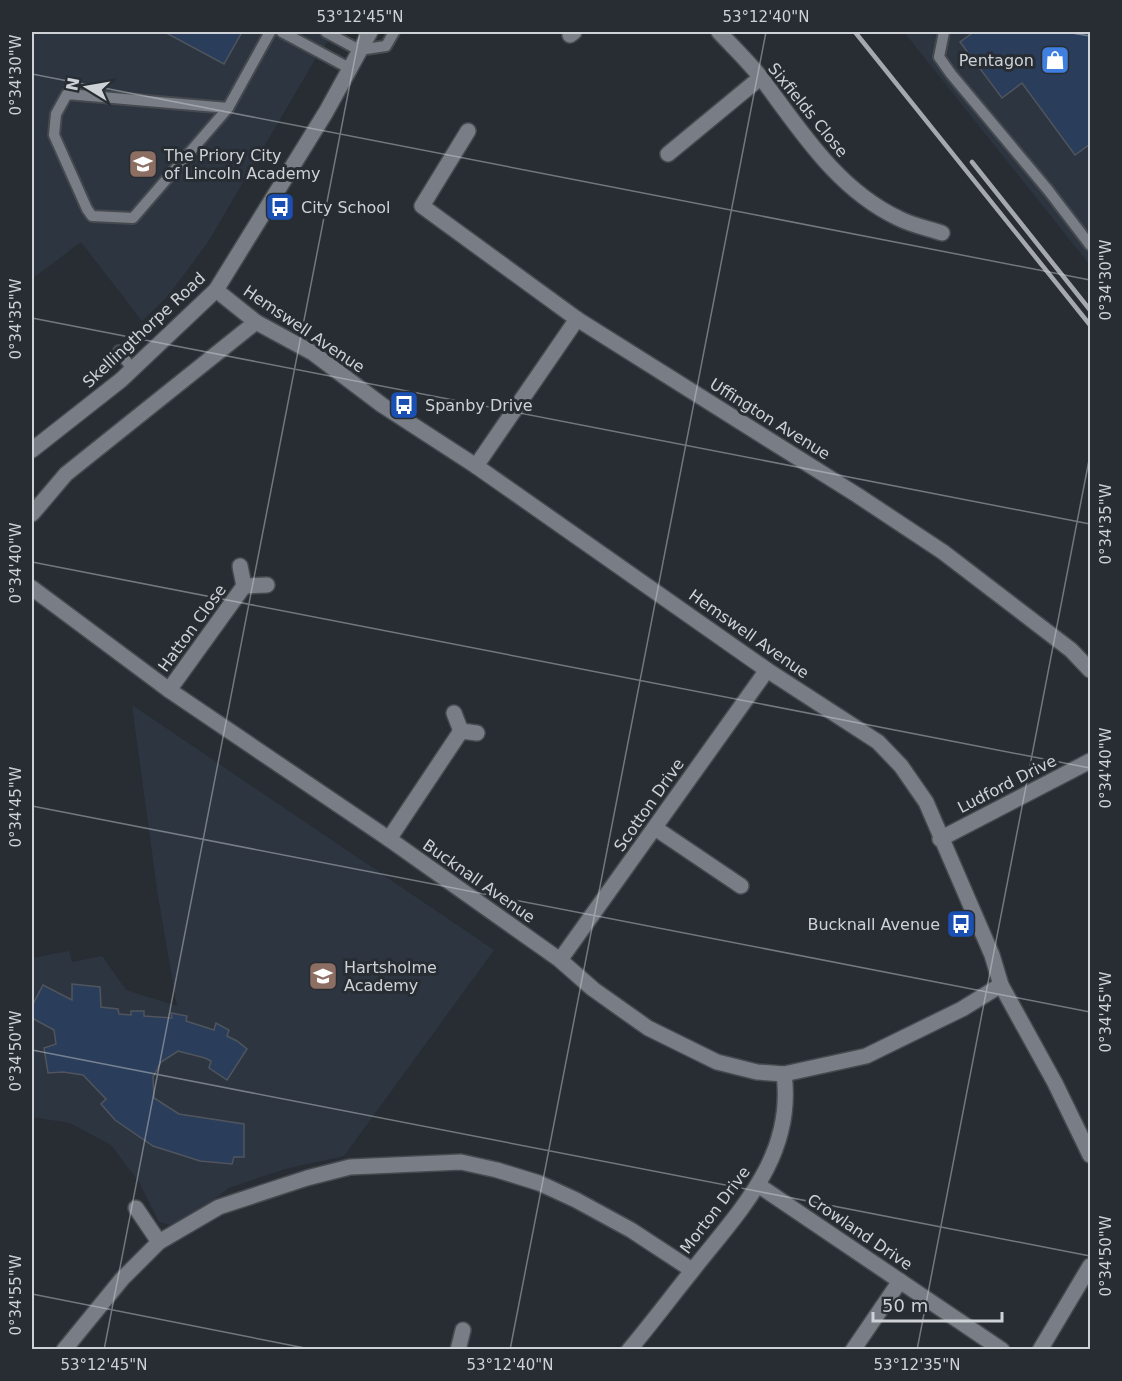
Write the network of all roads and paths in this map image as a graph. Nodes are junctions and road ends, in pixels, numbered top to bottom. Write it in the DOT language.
graph roads {
  1 [pos="270,32"];
  2 [pos="282,32"];
  3 [pos="326,32"];
  4 [pos="370,32"];
  5 [pos="394,32"];
  6 [pos="719,32"];
  7 [pos="944,32"];
  8 [pos="359,50"];
  9 [pos="349,68"];
  10 [pos="760,78"];
  11 [pos="228,108"];
  12 [pos="468,131"];
  13 [pos="668,154"];
  14 [pos="942,232"];
  15 [pos="1090,245"];
  16 [pos="216,290"];
  17 [pos="577,319"];
  18 [pos="256,322"];
  19 [pos="119,351"];
  20 [pos="132,369"];
  21 [pos="32,450"];
  22 [pos="476,466"];
  23 [pos="32,514"];
  24 [pos="240,566"];
  25 [pos="267,585"];
  26 [pos="244,586"];
  27 [pos="32,588"];
  28 [pos="767,670"];
  29 [pos="1090,670"];
  30 [pos="169,690"];
  31 [pos="454,713"];
  32 [pos="1090,761"];
  33 [pos="655,828"];
  34 [pos="940,838"];
  35 [pos="389,839"];
  36 [pos="741,886"];
  37 [pos="560,960"];
  38 [pos="1001,985"];
  39 [pos="784,1074"];
  40 [pos="1090,1155"];
  41 [pos="758,1185"];
  42 [pos="136,1208"];
  43 [pos="159,1242"];
  44 [pos="1090,1266"];
  45 [pos="692,1270"];
  46 [pos="900,1281"];
  47 [pos="463,1330"];
  48 [pos="64,1350"];
  49 [pos="458,1350"];
  50 [pos="629,1350"];
  51 [pos="853,1350"];
  52 [pos="1002,1350"];
  53 [pos="1040,1350"];
  1 -- 11 [label="lane"];
  2 -- 9 [label="lane"];
  3 -- 8 [label="lane"];
  4 -- 8 [label="street, Skellingthorpe Road"];
  5 -- 8 [label="lane"];
  6 -- 10 [label="street, Sixfields Close"];
  7 -- 15 [label="lane"];
  8 -- 9 [label="street, Skellingthorpe Road"];
  9 -- 16 [label="street, Skellingthorpe Road"];
  10 -- 13 [label="street"];
  10 -- 14 [label="street, Sixfields Close"];
  11 -- 11 [label="lane"];
  12 -- 17 [label="street, Uffington Avenue"];
  16 -- 18 [label="street, Hemswell Avenue"];
  16 -- 20 [label="street, Skellingthorpe Road"];
  17 -- 22 [label="street"];
  17 -- 29 [label="street, Uffington Avenue"];
  18 -- 22 [label="street, Hemswell Avenue"];
  18 -- 23 [label="street"];
  19 -- 20 [label="lane"];
  20 -- 21 [label="street, Skellingthorpe Road"];
  22 -- 28 [label="street, Hemswell Avenue"];
  24 -- 26 [label="street"];
  25 -- 26 [label="street"];
  26 -- 30 [label="street, Hatton Close"];
  27 -- 30 [label="street, Bucknall Avenue"];
  28 -- 33 [label="street, Scotton Drive"];
  28 -- 34 [label="street, Hemswell Avenue"];
  30 -- 35 [label="street, Bucknall Avenue"];
  31 -- 35 [label="street"];
  32 -- 34 [label="street, Ludford Drive"];
  33 -- 36 [label="street"];
  33 -- 37 [label="street, Scotton Drive"];
  34 -- 38 [label="street, Hemswell Avenue"];
  35 -- 37 [label="street, Bucknall Avenue"];
  37 -- 39 [label="street, Bucknall Avenue"];
  38 -- 39 [label="street, Bucknall Avenue"];
  38 -- 40 [label="street, Hemswell Avenue"];
  39 -- 41 [label="street, Morton Drive"];
  41 -- 45 [label="street, Morton Drive"];
  41 -- 46 [label="street, Crowland Drive"];
  42 -- 43 [label="street"];
  43 -- 45 [label="street"];
  43 -- 48 [label="street"];
  44 -- 53 [label="street"];
  45 -- 50 [label="street, Morton Drive"];
  46 -- 51 [label="street"];
  46 -- 52 [label="street, Crowland Drive"];
  47 -- 49 [label="street"];
}
